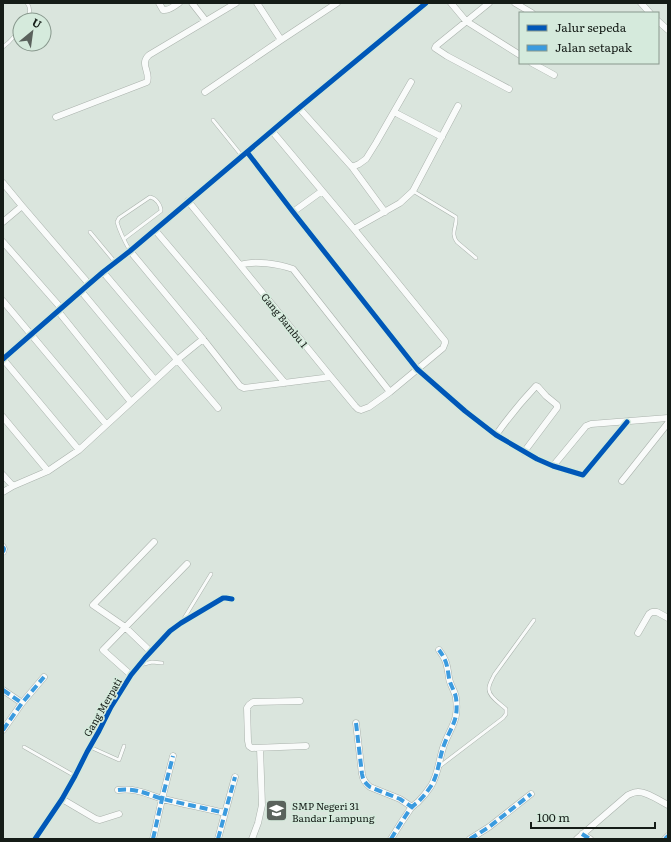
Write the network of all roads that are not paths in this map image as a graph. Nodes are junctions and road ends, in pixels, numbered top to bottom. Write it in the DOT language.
graph roads {
  1 [pos="26,3"];
  2 [pos="159,3"];
  3 [pos="179,3"];
  4 [pos="192,3"];
  5 [pos="236,3"];
  6 [pos="258,3"];
  7 [pos="337,3"];
  8 [pos="426,3"];
  9 [pos="451,3"];
  10 [pos="489,3"];
  11 [pos="515,3"];
  12 [pos="641,3"];
  13 [pos="29,12"];
  14 [pos="530,12"];
  15 [pos="649,12"];
  16 [pos="206,21"];
  17 [pos="466,22"];
  18 [pos="659,22"];
  19 [pos="668,30"];
  20 [pos="12,38"];
  21 [pos="281,40"];
  22 [pos="3,47"];
  23 [pos="519,54"];
  24 [pos="534,64"];
  25 [pos="554,75"];
  26 [pos="411,82"];
  27 [pos="509,89"];
  28 [pos="205,92"];
  29 [pos="458,106"];
  30 [pos="299,108"];
  31 [pos="394,112"];
  32 [pos="56,117"];
  33 [pos="213,120"];
  34 [pos="272,131"];
  35 [pos="442,137"];
  36 [pos="244,154"];
  37 [pos="352,167"];
  38 [pos="3,183"];
  39 [pos="322,191"];
  40 [pos="413,191"];
  41 [pos="188,202"];
  42 [pos="22,206"];
  43 [pos="293,212"];
  44 [pos="385,212"];
  45 [pos="3,222"];
  46 [pos="354,229"];
  47 [pos="155,230"];
  48 [pos="90,232"];
  49 [pos="124,239"];
  50 [pos="3,242"];
  51 [pos="130,251"];
  52 [pos="476,258"];
  53 [pos="116,262"];
  54 [pos="240,265"];
  55 [pos="103,272"];
  56 [pos="89,284"];
  57 [pos="81,291"];
  58 [pos="3,301"];
  59 [pos="59,309"];
  60 [pos="31,334"];
  61 [pos="203,340"];
  62 [pos="3,359"];
  63 [pos="177,360"];
  64 [pos="417,369"];
  65 [pos="331,378"];
  66 [pos="155,380"];
  67 [pos="285,383"];
  68 [pos="390,392"];
  69 [pos="131,402"];
  70 [pos="218,408"];
  71 [pos="3,417"];
  72 [pos="668,418"];
  73 [pos="627,422"];
  74 [pos="668,423"];
  75 [pos="106,424"];
  76 [pos="496,435"];
  77 [pos="79,450"];
  78 [pos="524,452"];
  79 [pos="553,466"];
  80 [pos="48,471"];
  81 [pos="3,475"];
  82 [pos="622,481"];
  83 [pos="12,486"];
  84 [pos="3,492"];
  85 [pos="154,542"];
  86 [pos="187,564"];
  87 [pos="211,574"];
  88 [pos="232,600"];
  89 [pos="668,618"];
  90 [pos="534,620"];
  91 [pos="181,623"];
  92 [pos="125,627"];
  93 [pos="638,633"];
  94 [pos="439,650"];
  95 [pos="151,652"];
  96 [pos="162,663"];
  97 [pos="138,666"];
  98 [pos="131,676"];
  99 [pos="44,677"];
  100 [pos="3,690"];
  101 [pos="300,701"];
  102 [pos="22,704"];
  103 [pos="356,723"];
  104 [pos="3,730"];
  105 [pos="124,746"];
  106 [pos="306,746"];
  107 [pos="24,747"];
  108 [pos="90,747"];
  109 [pos="260,748"];
  110 [pos="173,756"];
  111 [pos="438,767"];
  112 [pos="75,776"];
  113 [pos="235,777"];
  114 [pos="118,790"];
  115 [pos="531,794"];
  116 [pos="62,799"];
  117 [pos="162,799"];
  118 [pos="668,805"];
  119 [pos="412,807"];
  120 [pos="225,813"];
  121 [pos="119,814"];
  122 [pos="582,834"];
  123 [pos="668,836"];
  124 [pos="35,839"];
  125 [pos="154,839"];
  126 [pos="218,839"];
  127 [pos="252,839"];
  128 [pos="391,839"];
  129 [pos="470,839"];
  130 [pos="577,839"];
  131 [pos="590,839"];
  132 [pos="665,839"];
  1 -- 13 [label="lane"];
  2 -- 3 [label="street"];
  4 -- 16 [label="street"];
  5 -- 16 [label="street"];
  6 -- 21 [label="street"];
  7 -- 21 [label="street"];
  8 -- 30 [label="street"];
  9 -- 17 [label="street"];
  10 -- 17 [label="street"];
  11 -- 14 [label="street"];
  12 -- 15 [label="street"];
  16 -- 32 [label="street"];
  17 -- 23 [label="street"];
  17 -- 27 [label="street"];
  18 -- 19 [label="street"];
  20 -- 22 [label="lane"];
  21 -- 28 [label="street"];
  24 -- 25 [label="street"];
  26 -- 31 [label="street"];
  29 -- 35 [label="street"];
  30 -- 34 [label="street"];
  30 -- 37 [label="street"];
  31 -- 35 [label="street"];
  31 -- 37 [label="street"];
  33 -- 36 [label="lane"];
  34 -- 36 [label="street"];
  34 -- 39 [label="street"];
  35 -- 40 [label="street"];
  36 -- 41 [label="street"];
  36 -- 43 [label="street"];
  37 -- 44 [label="street"];
  38 -- 42 [label="street"];
  39 -- 43 [label="street"];
  39 -- 46 [label="street"];
  40 -- 44 [label="street"];
  40 -- 52 [label="lane"];
  41 -- 47 [label="street"];
  41 -- 54 [label="street, Gang Bambu 1"];
  42 -- 45 [label="street"];
  42 -- 56 [label="street"];
  43 -- 64 [label="street"];
  44 -- 46 [label="street"];
  46 -- 64 [label="street"];
  47 -- 51 [label="street"];
  47 -- 67 [label="street"];
  48 -- 53 [label="lane"];
  49 -- 49 [label="lane"];
  49 -- 51 [label="lane"];
  50 -- 59 [label="street"];
  51 -- 53 [label="street"];
  51 -- 61 [label="street"];
  53 -- 55 [label="street"];
  54 -- 65 [label="street, Gang Bambu 1"];
  54 -- 68 [label="street"];
  55 -- 56 [label="street"];
  55 -- 63 [label="street"];
  56 -- 57 [label="street"];
  57 -- 59 [label="street"];
  57 -- 66 [label="street"];
  58 -- 60 [label="street"];
  59 -- 60 [label="street"];
  59 -- 69 [label="street"];
  60 -- 62 [label="street"];
  60 -- 75 [label="street"];
  61 -- 63 [label="street"];
  61 -- 67 [label="street"];
  62 -- 77 [label="street"];
  63 -- 66 [label="street"];
  63 -- 70 [label="street"];
  64 -- 68 [label="street"];
  64 -- 76 [label="street"];
  65 -- 67 [label="street"];
  65 -- 68 [label="street, Gang Bambu 1"];
  66 -- 69 [label="street"];
  69 -- 75 [label="street"];
  71 -- 80 [label="street"];
  72 -- 73 [label="street"];
  73 -- 79 [label="street"];
  73 -- 79 [label="street"];
  74 -- 82 [label="street"];
  75 -- 77 [label="street"];
  76 -- 78 [label="street"];
  76 -- 78 [label="street"];
  77 -- 80 [label="street"];
  78 -- 79 [label="street"];
  80 -- 83 [label="street"];
  81 -- 83 [label="street"];
  83 -- 84 [label="street"];
  85 -- 92 [label="street"];
  86 -- 92 [label="street"];
  87 -- 91 [label="lane"];
  88 -- 91 [label="street, Gang Merpati"];
  89 -- 93 [label="street"];
  90 -- 111 [label="lane"];
  91 -- 95 [label="street, Gang Merpati"];
  92 -- 95 [label="street"];
  92 -- 98 [label="street"];
  94 -- 111 [label="street"];
  95 -- 97 [label="street, Gang Merpati"];
  96 -- 97 [label="lane"];
  97 -- 98 [label="street, Gang Merpati"];
  98 -- 108 [label="street, Gang Merpati"];
  99 -- 102 [label="street"];
  100 -- 102 [label="street"];
  101 -- 109 [label="street"];
  102 -- 104 [label="street"];
  103 -- 119 [label="street"];
  105 -- 108 [label="lane"];
  106 -- 109 [label="street"];
  107 -- 112 [label="lane"];
  108 -- 112 [label="street, Gang Merpati"];
  109 -- 127 [label="street"];
  110 -- 117 [label="street"];
  111 -- 119 [label="street"];
  112 -- 116 [label="street, Gang Merpati"];
  113 -- 120 [label="street"];
  114 -- 117 [label="street"];
  115 -- 129 [label="street"];
  116 -- 121 [label="street"];
  116 -- 124 [label="street, Gang Merpati"];
  117 -- 120 [label="street"];
  117 -- 125 [label="street"];
  118 -- 122 [label="street"];
  119 -- 128 [label="street"];
  120 -- 126 [label="street"];
  122 -- 130 [label="street"];
  122 -- 131 [label="street"];
  123 -- 132 [label="street"];
}
